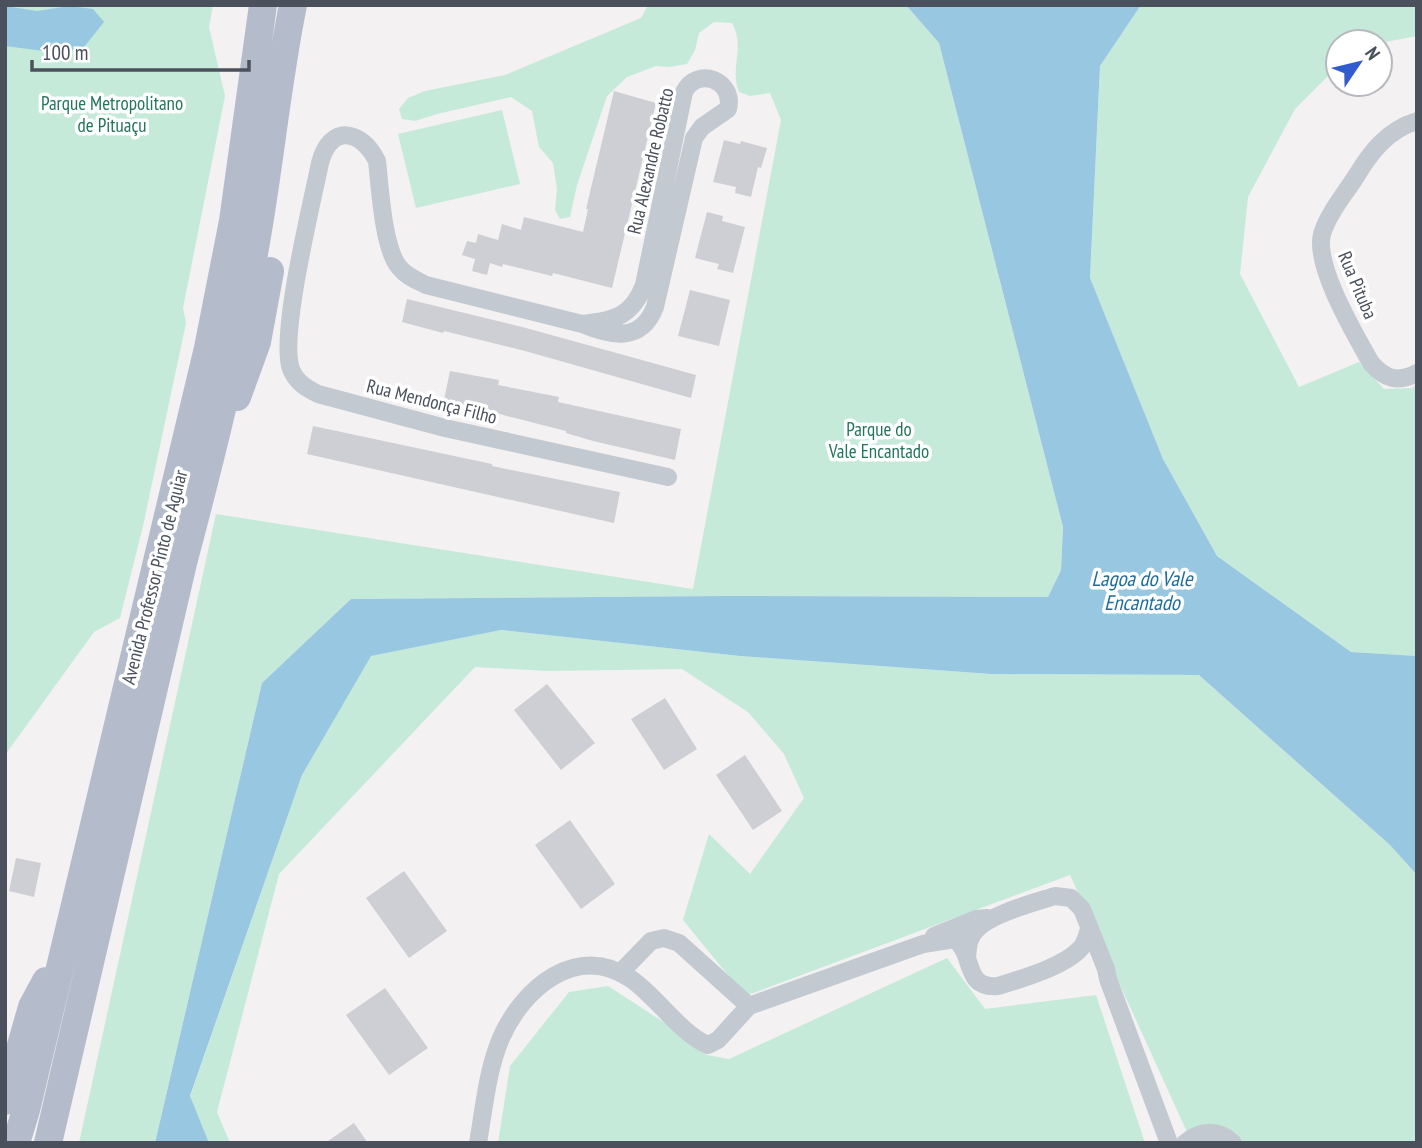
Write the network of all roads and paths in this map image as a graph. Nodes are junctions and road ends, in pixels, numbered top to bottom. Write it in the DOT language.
graph roads {
  1 [pos="263,5"];
  2 [pos="293,5"];
  3 [pos="1417,121"];
  4 [pos="299,273"];
  5 [pos="253,274"];
  6 [pos="294,303"];
  7 [pos="582,324"];
  8 [pos="1417,373"];
  9 [pos="668,477"];
  10 [pos="994,918"];
  11 [pos="1089,929"];
  12 [pos="923,944"];
  13 [pos="63,956"];
  14 [pos="967,957"];
  15 [pos="1059,963"];
  16 [pos="620,973"];
  17 [pos="1108,979"];
  18 [pos="749,1006"];
  19 [pos="5,1101"];
  20 [pos="16,1143"];
  21 [pos="48,1143"];
  22 [pos="478,1143"];
  23 [pos="1169,1143"];
  24 [pos="1185,1143"];
  25 [pos="1233,1143"];
  1 -- 5 [label="main road, Avenida Professor Pinto de Aguiar"];
  2 -- 5 [label="main road, Avenida Professor Pinto de Aguiar"];
  3 -- 8 [label="street, Rua Pituba"];
  4 -- 5 [label="street"];
  4 -- 6 [label="street, Rua Mendonça Filho"];
  4 -- 7 [label="street, Rua Alexandre Robatto"];
  5 -- 6 [label="street"];
  5 -- 13 [label="main road, Avenida Professor Pinto de Aguiar"];
  5 -- 21 [label="main road, Avenida Professor Pinto de Aguiar"];
  6 -- 9 [label="street, Rua Mendonça Filho"];
  7 -- 7 [label="street, Rua Alexandre Robatto"];
  10 -- 11 [label="street"];
  10 -- 12 [label="street"];
  10 -- 14 [label="street"];
  11 -- 15 [label="street"];
  11 -- 17 [label="street"];
  12 -- 14 [label="street"];
  12 -- 18 [label="street"];
  13 -- 19 [label="main road"];
  13 -- 20 [label="main road, Avenida Professor Pinto de Aguiar"];
  14 -- 15 [label="street"];
  15 -- 17 [label="street"];
  16 -- 18 [label="street"];
  16 -- 18 [label="street"];
  16 -- 22 [label="street"];
  17 -- 23 [label="street"];
  24 -- 25 [label="street"];
}
